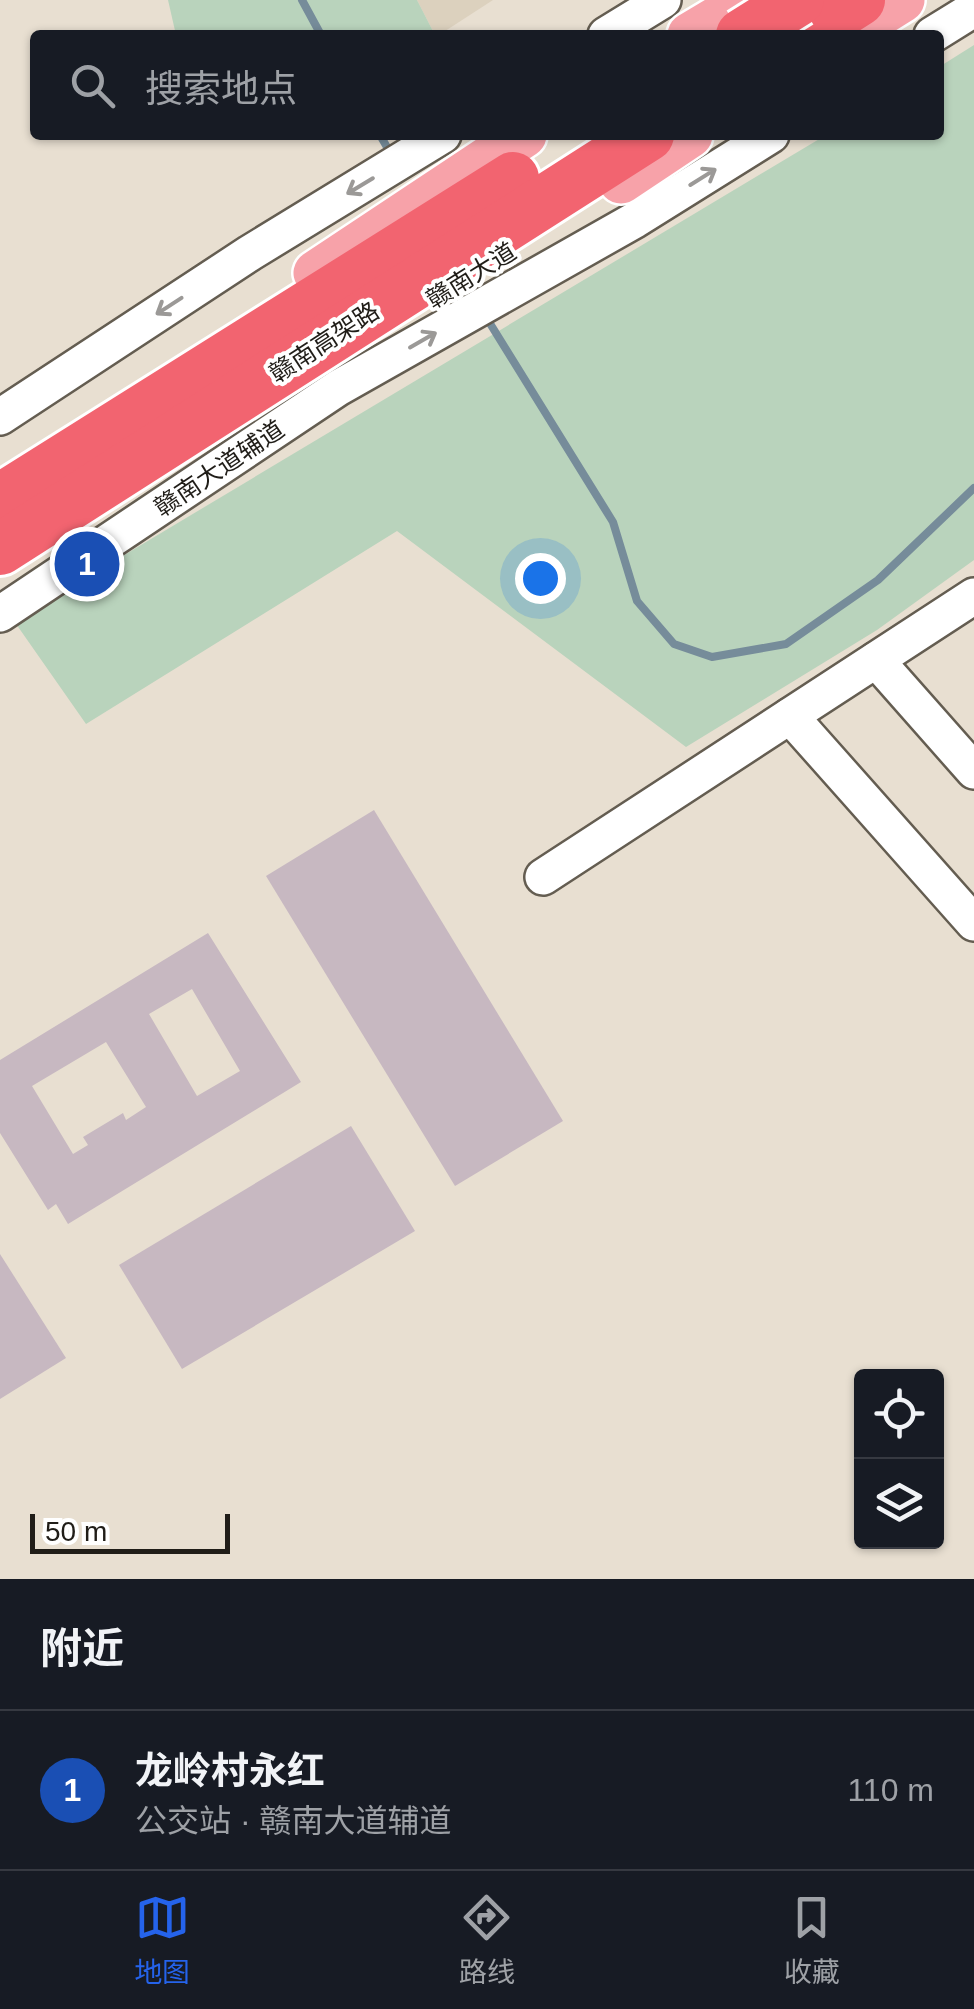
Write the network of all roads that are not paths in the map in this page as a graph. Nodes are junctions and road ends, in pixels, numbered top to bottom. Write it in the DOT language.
graph roads {
  1 [pos="663,0"];
  2 [pos="798,0"];
  3 [pos="859,0"];
  4 [pos="902,0"];
  5 [pos="974,9"];
  6 [pos="751,18"];
  7 [pos="614,30"];
  8 [pos="708,30"];
  9 [pos="812,30"];
  10 [pos="854,30"];
  11 [pos="940,30"];
  12 [pos="435,140"];
  13 [pos="516,140"];
  14 [pos="574,140"];
  15 [pos="640,140"];
  16 [pos="685,140"];
  17 [pos="760,140"];
  18 [pos="619,206"];
  19 [pos="332,377"];
  20 [pos="0,416"];
  21 [pos="0,469"];
  22 [pos="0,500"];
  23 [pos="0,550"];
  24 [pos="0,578"];
  25 [pos="969,609"];
  26 [pos="0,614"];
  27 [pos="876,660"];
  28 [pos="790,716"];
  29 [pos="974,772"];
  30 [pos="543,877"];
  31 [pos="974,922"];
  1 -- 7 [label="street"];
  2 -- 6 [label="highway, bridge"];
  3 -- 9 [label="highway"];
  4 -- 10 [label="main road"];
  5 -- 11 [label="street"];
  6 -- 8 [label="main road"];
  12 -- 20 [label="street, one-way"];
  13 -- 21 [label="main road"];
  14 -- 22 [label="highway, 赣南高架路"];
  15 -- 23 [label="highway, 赣南高架路"];
  16 -- 18 [label="main road, 赣南大道"];
  18 -- 17 [label="street, one-way"];
  19 -- 18 [label="main road, 赣南大道, one-way"];
  19 -- 24 [label="main road, 赣南大道"];
  19 -- 26 [label="street, 赣南大道辅道"];
  25 -- 27 [label="street"];
  27 -- 28 [label="street"];
  27 -- 29 [label="street"];
  28 -- 30 [label="street"];
  28 -- 31 [label="street"];
}
